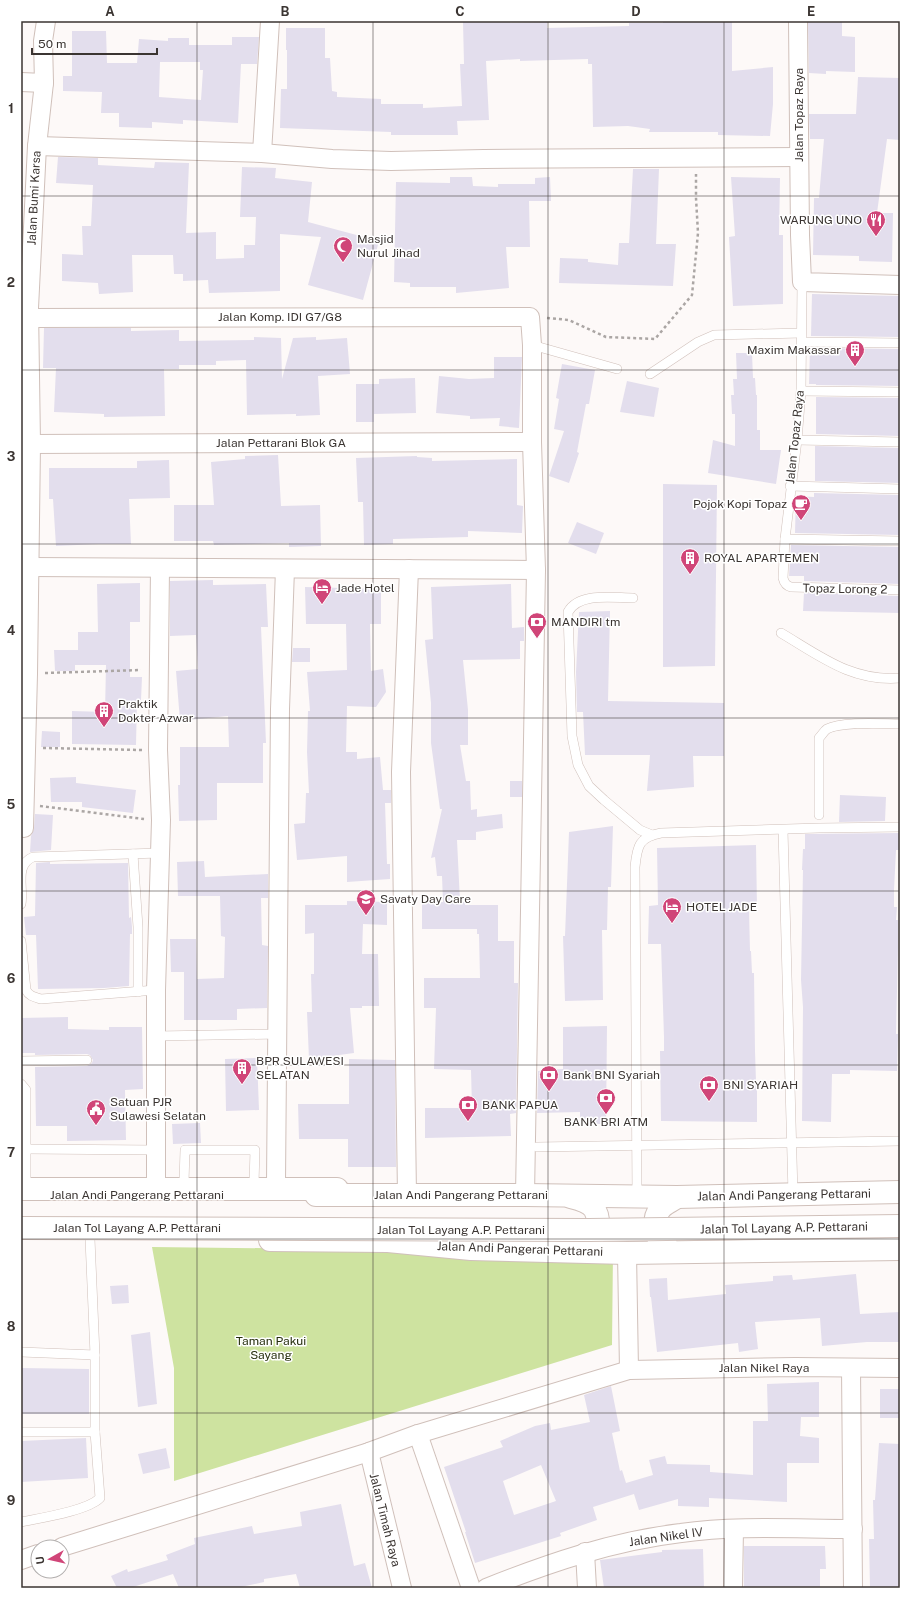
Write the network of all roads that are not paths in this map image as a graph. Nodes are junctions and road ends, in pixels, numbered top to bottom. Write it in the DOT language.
graph roads {
  1 [pos="46,21"];
  2 [pos="270,21"];
  3 [pos="798,21"];
  4 [pos="21,82"];
  5 [pos="44,83"];
  6 [pos="37,146"];
  7 [pos="262,152"];
  8 [pos="799,157"];
  9 [pos="28,200"];
  10 [pos="802,282"];
  11 [pos="900,285"];
  12 [pos="26,311"];
  13 [pos="802,338"];
  14 [pos="900,343"];
  15 [pos="532,345"];
  16 [pos="617,369"];
  17 [pos="650,374"];
  18 [pos="800,391"];
  19 [pos="900,392"];
  20 [pos="27,436"];
  21 [pos="797,440"];
  22 [pos="532,442"];
  23 [pos="900,442"];
  24 [pos="790,486"];
  25 [pos="900,489"];
  26 [pos="785,539"];
  27 [pos="900,541"];
  28 [pos="29,567"];
  29 [pos="160,568"];
  30 [pos="285,569"];
  31 [pos="410,569"];
  32 [pos="536,570"];
  33 [pos="791,587"];
  34 [pos="900,590"];
  35 [pos="633,598"];
  36 [pos="781,633"];
  37 [pos="25,645"];
  38 [pos="900,678"];
  39 [pos="900,724"];
  40 [pos="819,815"];
  41 [pos="900,827"];
  42 [pos="24,828"];
  43 [pos="783,830"];
  44 [pos="652,835"];
  45 [pos="160,853"];
  46 [pos="133,854"];
  47 [pos="21,904"];
  48 [pos="21,941"];
  49 [pos="156,990"];
  50 [pos="138,992"];
  51 [pos="278,1034"];
  52 [pos="157,1036"];
  53 [pos="87,1060"];
  54 [pos="21,1061"];
  55 [pos="21,1084"];
  56 [pos="900,1141"];
  57 [pos="791,1143"];
  58 [pos="636,1145"];
  59 [pos="537,1147"];
  60 [pos="26,1149"];
  61 [pos="156,1150"];
  62 [pos="156,1182"];
  63 [pos="184,1182"];
  64 [pos="254,1183"];
  65 [pos="276,1183"];
  66 [pos="23,1189"];
  67 [pos="337,1189"];
  68 [pos="900,1192"];
  69 [pos="793,1194"];
  70 [pos="407,1195"];
  71 [pos="525,1195"];
  72 [pos="566,1195"];
  73 [pos="637,1196"];
  74 [pos="678,1198"];
  75 [pos="900,1214"];
  76 [pos="21,1217"];
  77 [pos="900,1226"];
  78 [pos="21,1228"];
  79 [pos="21,1239"];
  80 [pos="90,1239"];
  81 [pos="900,1249"];
  82 [pos="570,1250"];
  83 [pos="627,1253"];
  84 [pos="683,1253"];
  85 [pos="21,1352"];
  86 [pos="95,1355"];
  87 [pos="851,1368"];
  88 [pos="900,1368"];
  89 [pos="629,1370"];
  90 [pos="21,1432"];
  91 [pos="95,1432"];
  92 [pos="418,1434"];
  93 [pos="369,1452"];
  94 [pos="21,1522"];
  95 [pos="734,1529"];
  96 [pos="853,1529"];
  97 [pos="70,1545"];
  98 [pos="585,1552"];
  99 [pos="402,1588"];
  100 [pos="471,1588"];
  101 [pos="486,1588"];
  102 [pos="587,1588"];
  103 [pos="733,1588"];
  104 [pos="853,1588"];
  1 -- 5 [label="street, Jalan Bumi Karsa"];
  2 -- 7 [label="street"];
  3 -- 8 [label="street, Jalan Topaz Raya"];
  4 -- 5 [label="street"];
  5 -- 6 [label="street, Jalan Bumi Karsa"];
  6 -- 7 [label="street"];
  6 -- 9 [label="street, Jalan Bumi Karsa"];
  7 -- 8 [label="street"];
  8 -- 10 [label="street, Jalan Topaz Raya"];
  9 -- 12 [label="street, Jalan Bumi Karsa"];
  10 -- 11 [label="street"];
  10 -- 13 [label="lane, Jalan Topaz Raya"];
  12 -- 15 [label="street, Jalan Komp. IDI G7/G8"];
  12 -- 20 [label="street, Jalan Bumi Karsa"];
  13 -- 14 [label="lane"];
  13 -- 17 [label="lane"];
  13 -- 18 [label="lane, Jalan Topaz Raya"];
  15 -- 16 [label="lane"];
  15 -- 22 [label="street"];
  18 -- 19 [label="lane"];
  18 -- 21 [label="lane, Jalan Topaz Raya"];
  20 -- 22 [label="street, Jalan Pettarani Blok GA"];
  20 -- 28 [label="street, Jalan Bumi Karsa"];
  21 -- 23 [label="lane"];
  21 -- 24 [label="lane, Jalan Topaz Raya"];
  22 -- 32 [label="street"];
  24 -- 25 [label="lane"];
  24 -- 26 [label="lane, Jalan Topaz Raya"];
  26 -- 27 [label="lane"];
  26 -- 33 [label="lane, Jalan Topaz Raya"];
  28 -- 29 [label="street"];
  28 -- 37 [label="street, Jalan Bumi Karsa"];
  29 -- 30 [label="street"];
  29 -- 45 [label="street"];
  30 -- 31 [label="street"];
  30 -- 51 [label="street"];
  31 -- 32 [label="street"];
  31 -- 70 [label="street"];
  32 -- 71 [label="street"];
  33 -- 34 [label="lane, Topaz Lorong 2"];
  35 -- 44 [label="lane"];
  36 -- 38 [label="lane"];
  37 -- 42 [label="street, Jalan Bumi Karsa"];
  39 -- 40 [label="lane"];
  41 -- 43 [label="lane"];
  43 -- 44 [label="lane"];
  43 -- 57 [label="lane"];
  44 -- 58 [label="lane"];
  45 -- 46 [label="lane"];
  45 -- 49 [label="street"];
  46 -- 47 [label="lane"];
  46 -- 50 [label="lane"];
  48 -- 50 [label="lane"];
  49 -- 50 [label="lane"];
  49 -- 52 [label="street"];
  51 -- 52 [label="lane"];
  51 -- 65 [label="street"];
  52 -- 61 [label="street"];
  53 -- 54 [label="lane"];
  55 -- 60 [label="lane"];
  56 -- 57 [label="lane"];
  57 -- 58 [label="lane"];
  57 -- 69 [label="lane"];
  58 -- 59 [label="lane"];
  58 -- 73 [label="lane"];
  60 -- 61 [label="lane"];
  60 -- 66 [label="lane"];
  61 -- 62 [label="street"];
  63 -- 64 [label="lane"];
  66 -- 67 [label="highway"];
  66 -- 70 [label="highway, Jalan Andi Pangerang Pettarani"];
  68 -- 69 [label="highway, Jalan Andi Pangerang Pettarani"];
  69 -- 74 [label="highway, Jalan Andi Pangerang Pettarani"];
  70 -- 71 [label="highway, Jalan Andi Pangerang Pettarani"];
  71 -- 72 [label="highway, Jalan Andi Pangerang Pettarani"];
  72 -- 73 [label="highway, Jalan Andi Pangerang Pettarani"];
  72 -- 82 [label="highway"];
  73 -- 74 [label="highway, Jalan Andi Pangerang Pettarani"];
  74 -- 84 [label="highway"];
  75 -- 76 [label="highway, Jalan Tol Layang A.P. Pettarani"];
  77 -- 78 [label="highway, Jalan Tol Layang A.P. Pettarani, bridge"];
  79 -- 80 [label="highway, Jalan Andi Pangeran Pettarani"];
  80 -- 82 [label="highway, Jalan Andi Pangeran Pettarani"];
  80 -- 86 [label="lane"];
  81 -- 84 [label="highway, Jalan Andi Pangeran Pettarani"];
  82 -- 83 [label="highway, Jalan Andi Pangeran Pettarani"];
  83 -- 84 [label="highway, Jalan Andi Pangeran Pettarani"];
  83 -- 89 [label="street"];
  85 -- 86 [label="lane"];
  86 -- 91 [label="lane"];
  87 -- 88 [label="street, Jalan Nikel Raya"];
  87 -- 89 [label="street, Jalan Nikel Raya"];
  87 -- 96 [label="street"];
  89 -- 92 [label="street, Jalan Nikel Raya"];
  90 -- 91 [label="lane"];
  91 -- 94 [label="lane"];
  92 -- 93 [label="street, Jalan Nikel Raya"];
  92 -- 100 [label="street"];
  93 -- 97 [label="street, Jalan Nikel Raya"];
  93 -- 99 [label="street, Jalan Timah Raya"];
  95 -- 96 [label="street, Jalan Nikel IV"];
  95 -- 98 [label="street, Jalan Nikel IV"];
  95 -- 103 [label="street"];
  96 -- 104 [label="street"];
  98 -- 101 [label="street, Jalan Nikel IV"];
  98 -- 102 [label="street"];
}
